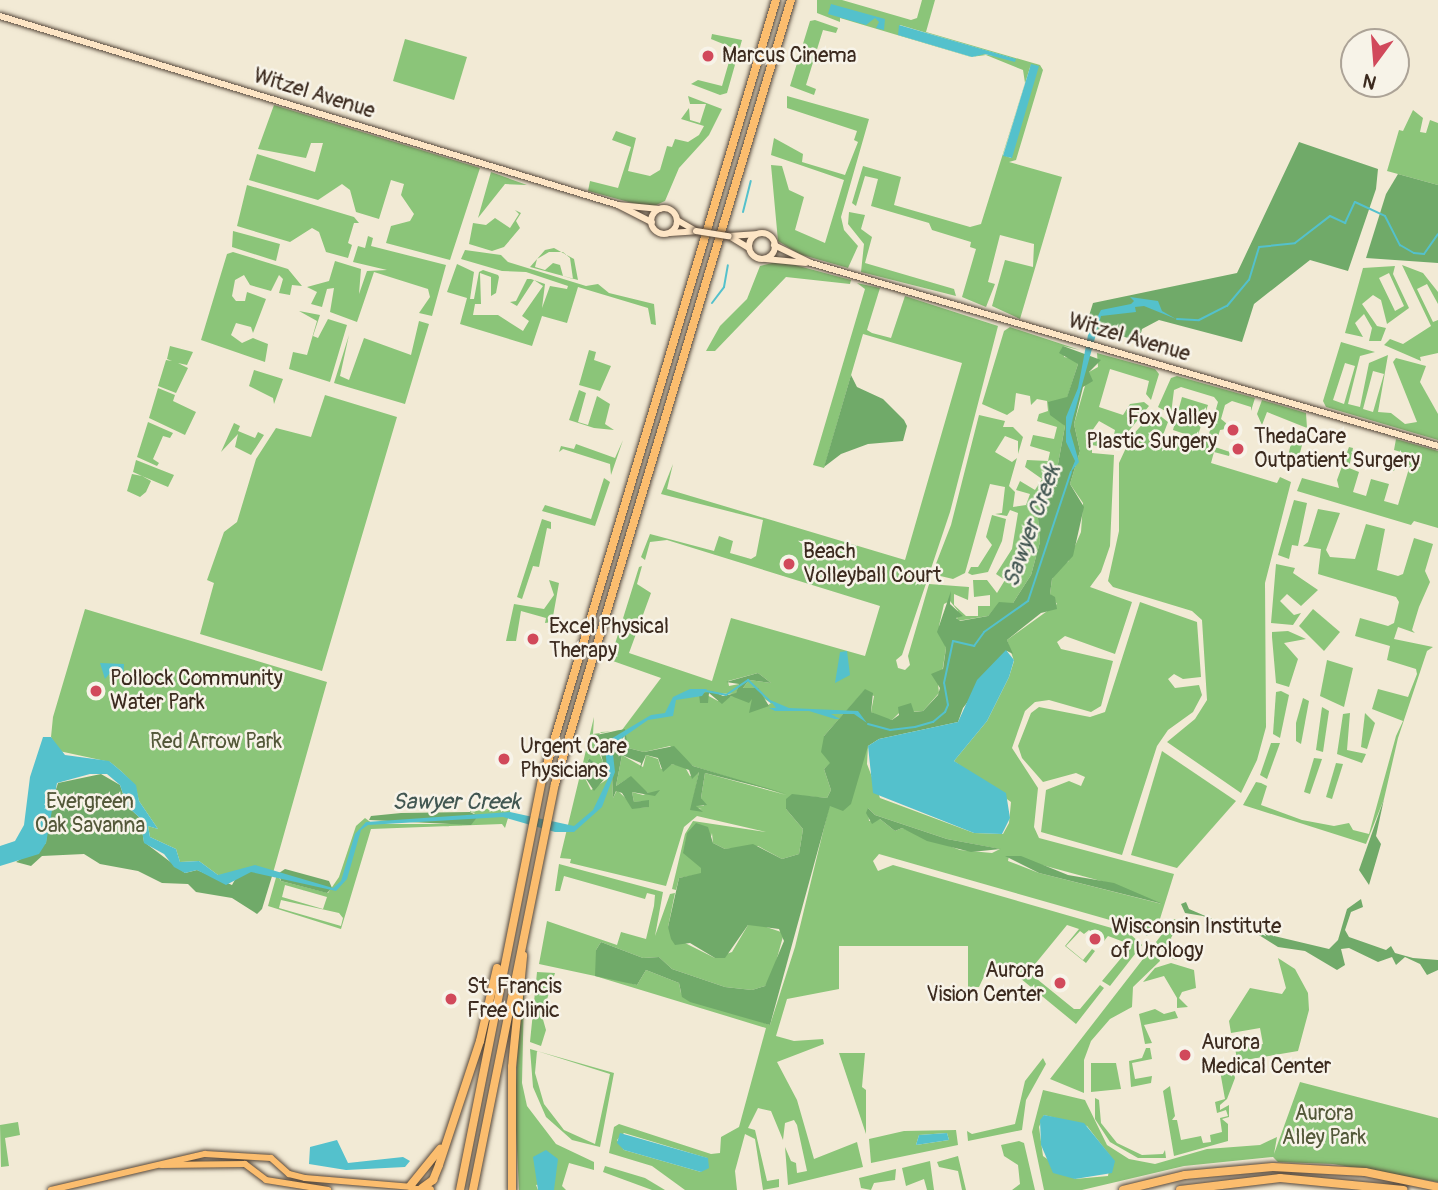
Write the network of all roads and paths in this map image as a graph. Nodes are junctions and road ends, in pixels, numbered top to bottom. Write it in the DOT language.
graph roads {
  1 [pos="776,0"];
  2 [pos="791,3"];
  3 [pos="0,16"];
  4 [pos="618,205"];
  5 [pos="660,209"];
  6 [pos="677,220"];
  7 [pos="652,222"];
  8 [pos="696,231"];
  9 [pos="670,233"];
  10 [pos="757,234"];
  11 [pos="729,236"];
  12 [pos="774,245"];
  13 [pos="749,248"];
  14 [pos="766,258"];
  15 [pos="811,263"];
  16 [pos="1438,446"];
  17 [pos="530,892"];
  18 [pos="503,959"];
  19 [pos="267,1158"];
  20 [pos="155,1165"];
  21 [pos="281,1165"];
  22 [pos="259,1174"];
  23 [pos="275,1180"];
  24 [pos="1438,1187"];
  25 [pos="419,1188"];
  26 [pos="51,1190"];
  27 [pos="328,1190"];
  28 [pos="460,1190"];
  29 [pos="473,1190"];
  30 [pos="515,1190"];
  31 [pos="1123,1190"];
  32 [pos="1180,1190"];
  33 [pos="1403,1190"];
  1 -- 18 [label="highway"];
  2 -- 17 [label="highway"];
  3 -- 4 [label="main road, Witzel Avenue"];
  4 -- 5 [label="main road, Witzel Avenue"];
  4 -- 7 [label="main road, Witzel Avenue"];
  5 -- 6 [label="main road"];
  5 -- 7 [label="main road"];
  6 -- 8 [label="main road"];
  6 -- 9 [label="main road"];
  7 -- 9 [label="main road"];
  8 -- 9 [label="main road"];
  8 -- 11 [label="main road, bridge"];
  10 -- 11 [label="main road"];
  10 -- 12 [label="main road"];
  10 -- 13 [label="main road"];
  11 -- 13 [label="main road"];
  12 -- 14 [label="main road"];
  12 -- 15 [label="main road, Witzel Avenue"];
  13 -- 14 [label="main road"];
  14 -- 15 [label="main road, Witzel Avenue"];
  15 -- 16 [label="main road, Witzel Avenue"];
  17 -- 29 [label="highway"];
  17 -- 30 [label="highway"];
  18 -- 25 [label="highway"];
  18 -- 28 [label="highway"];
  19 -- 20 [label="main road"];
  19 -- 21 [label="main road"];
  19 -- 22 [label="main road"];
  20 -- 22 [label="main road"];
  20 -- 26 [label="main road"];
  21 -- 23 [label="main road"];
  21 -- 25 [label="main road"];
  22 -- 23 [label="main road"];
  23 -- 27 [label="main road"];
  24 -- 31 [label="highway"];
  32 -- 33 [label="highway"];
}
